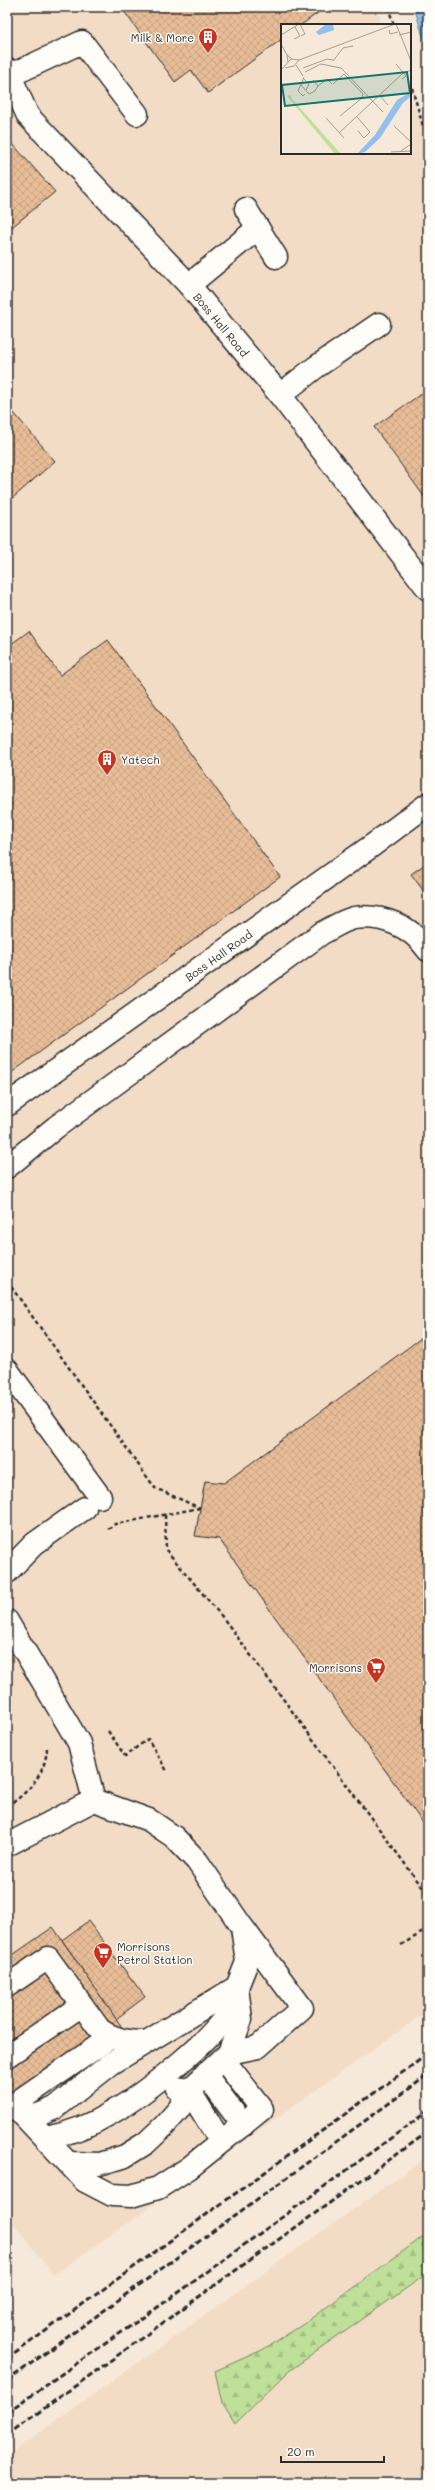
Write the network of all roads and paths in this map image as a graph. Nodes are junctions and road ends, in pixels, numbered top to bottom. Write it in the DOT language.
graph roads {
  1 [pos="388,7"];
  2 [pos="394,24"];
  3 [pos="7,74"];
  4 [pos="411,84"];
  5 [pos="137,114"];
  6 [pos="428,132"];
  7 [pos="246,209"];
  8 [pos="258,228"];
  9 [pos="276,257"];
  10 [pos="189,285"];
  11 [pos="379,324"];
  12 [pos="280,395"];
  13 [pos="428,589"];
  14 [pos="428,804"];
  15 [pos="428,950"];
  16 [pos="7,1106"];
  17 [pos="7,1167"];
  18 [pos="7,1281"];
  19 [pos="7,1370"];
  20 [pos="165,1515"];
  21 [pos="103,1532"];
  22 [pos="7,1572"];
  23 [pos="7,1621"];
  24 [pos="107,1730"];
  25 [pos="167,1771"];
  26 [pos="94,1800"];
  27 [pos="7,1845"];
  28 [pos="428,1895"];
  29 [pos="242,1927"];
  30 [pos="428,1929"];
  31 [pos="401,1946"];
  32 [pos="55,1967"];
  33 [pos="7,1986"];
  34 [pos="237,1987"];
  35 [pos="78,2000"];
  36 [pos="7,2001"];
  37 [pos="106,2034"];
  38 [pos="7,2041"];
  39 [pos="146,2042"];
  40 [pos="7,2056"];
  41 [pos="226,2056"];
  42 [pos="205,2074"];
  43 [pos="148,2086"];
  44 [pos="189,2090"];
  45 [pos="12,2105"];
  46 [pos="243,2125"];
  47 [pos="46,2138"];
  48 [pos="221,2142"];
  49 [pos="70,2163"];
  1 -- 2 [label="path"];
  3 -- 5 [label="street"];
  3 -- 10 [label="street, Boss Hall Road"];
  4 -- 6 [label="path"];
  7 -- 8 [label="street"];
  8 -- 9 [label="street"];
  8 -- 10 [label="street"];
  10 -- 12 [label="street, Boss Hall Road"];
  11 -- 12 [label="street"];
  12 -- 13 [label="street, Boss Hall Road"];
  14 -- 16 [label="street, Boss Hall Road"];
  15 -- 17 [label="street"];
  18 -- 20 [label="path"];
  19 -- 22 [label="street"];
  20 -- 21 [label="path"];
  20 -- 28 [label="path"];
  23 -- 26 [label="street"];
  24 -- 25 [label="path"];
  26 -- 27 [label="street"];
  26 -- 29 [label="street"];
  29 -- 34 [label="street"];
  29 -- 41 [label="street"];
  30 -- 31 [label="path"];
  32 -- 33 [label="street"];
  32 -- 35 [label="street"];
  32 -- 36 [label="street"];
  34 -- 39 [label="street"];
  34 -- 41 [label="street"];
  34 -- 43 [label="street"];
  35 -- 37 [label="street"];
  35 -- 38 [label="street"];
  35 -- 40 [label="street"];
  37 -- 39 [label="street"];
  37 -- 45 [label="street"];
  39 -- 45 [label="street"];
  41 -- 42 [label="street"];
  41 -- 46 [label="street"];
  42 -- 44 [label="street"];
  42 -- 46 [label="street"];
  43 -- 44 [label="street"];
  43 -- 47 [label="street"];
  44 -- 48 [label="street"];
  44 -- 49 [label="street"];
  45 -- 47 [label="street"];
  46 -- 48 [label="street"];
  47 -- 49 [label="street"];
  48 -- 49 [label="street"];
}
